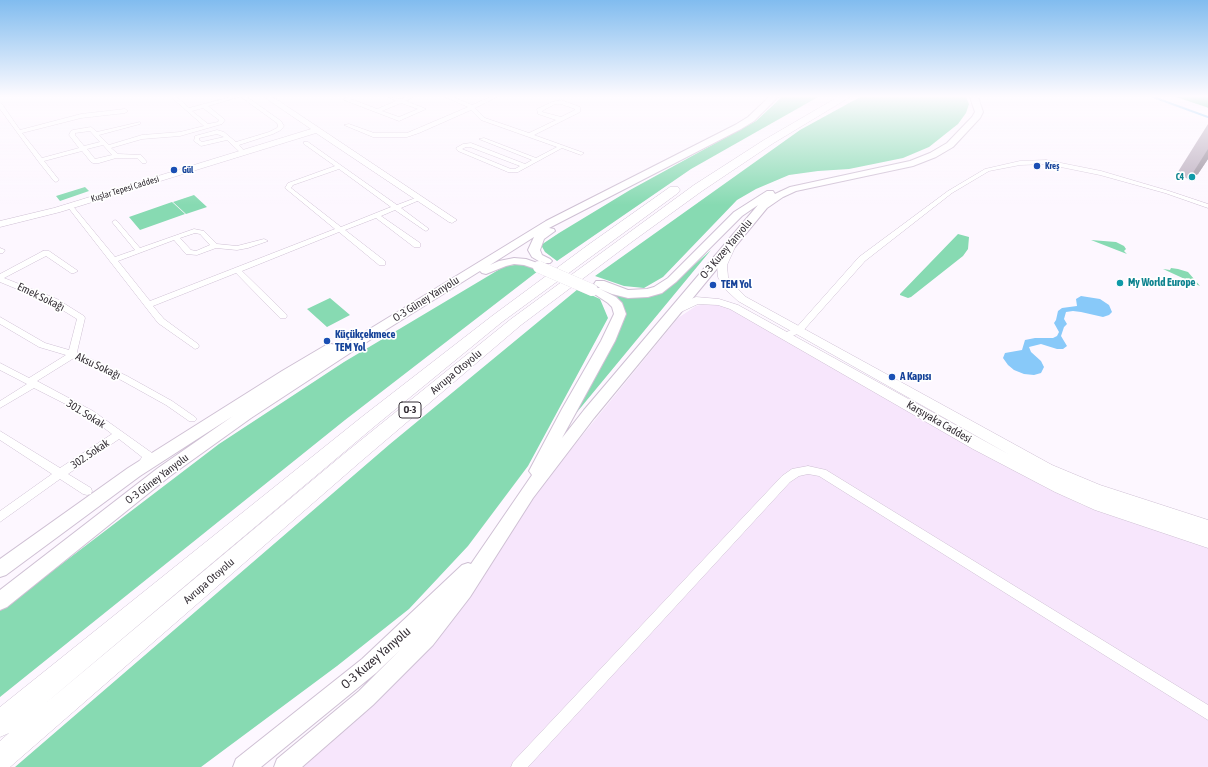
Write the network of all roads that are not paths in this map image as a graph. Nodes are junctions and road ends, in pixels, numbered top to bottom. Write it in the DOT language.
graph roads {
  1 [pos="19,132"];
  2 [pos="73,133"];
  3 [pos="100,133"];
  4 [pos="184,133"];
  5 [pos="214,133"];
  6 [pos="221,133"];
  7 [pos="271,133"];
  8 [pos="308,133"];
  9 [pos="321,133"];
  10 [pos="368,133"];
  11 [pos="415,133"];
  12 [pos="523,133"];
  13 [pos="533,133"];
  14 [pos="727,133"];
  15 [pos="764,133"];
  16 [pos="784,133"];
  17 [pos="961,133"];
  18 [pos="95,134"];
  19 [pos="529,135"];
  20 [pos="228,138"];
  21 [pos="482,139"];
  22 [pos="306,143"];
  23 [pos="235,144"];
  24 [pos="105,145"];
  25 [pos="561,147"];
  26 [pos="83,148"];
  27 [pos="243,153"];
  28 [pos="581,153"];
  29 [pos="116,156"];
  30 [pos="40,160"];
  31 [pos="537,160"];
  32 [pos="144,162"];
  33 [pos="525,166"];
  34 [pos="339,167"];
  35 [pos="890,168"];
  36 [pos="639,177"];
  37 [pos="56,180"];
  38 [pos="420,198"];
  39 [pos="70,206"];
  40 [pos="1208,206"];
  41 [pos="396,208"];
  42 [pos="376,215"];
  43 [pos="452,220"];
  44 [pos="115,222"];
  45 [pos="0,224"];
  46 [pos="340,229"];
  47 [pos="426,230"];
  48 [pos="176,238"];
  49 [pos="734,240"];
  50 [pos="264,241"];
  51 [pos="417,245"];
  52 [pos="215,246"];
  53 [pos="139,251"];
  54 [pos="114,260"];
  55 [pos="382,263"];
  56 [pos="543,264"];
  57 [pos="237,270"];
  58 [pos="74,271"];
  59 [pos="0,278"];
  60 [pos="596,287"];
  61 [pos="419,304"];
  62 [pos="148,305"];
  63 [pos="676,309"];
  64 [pos="283,316"];
  65 [pos="0,320"];
  66 [pos="799,330"];
  67 [pos="371,333"];
  68 [pos="787,335"];
  69 [pos="195,346"];
  70 [pos="73,354"];
  71 [pos="0,366"];
  72 [pos="32,383"];
  73 [pos="0,405"];
  74 [pos="192,419"];
  75 [pos="118,435"];
  76 [pos="1,437"];
  77 [pos="134,472"];
  78 [pos="61,473"];
  79 [pos="87,491"];
  80 [pos="527,493"];
  81 [pos="0,517"];
  82 [pos="1208,527"];
  83 [pos="497,538"];
  84 [pos="1208,541"];
  85 [pos="69,547"];
  86 [pos="0,568"];
  87 [pos="0,596"];
  88 [pos="0,601"];
  89 [pos="1208,713"];
  90 [pos="0,724"];
  91 [pos="0,758"];
  92 [pos="244,767"];
  93 [pos="285,767"];
  94 [pos="518,767"];
  1 -- 30 [label="street"];
  2 -- 26 [label="street"];
  3 -- 18 [label="street"];
  4 -- 24 [label="street"];
  5 -- 20 [label="street"];
  6 -- 20 [label="street"];
  7 -- 23 [label="street"];
  8 -- 27 [label="main road, Kuşlar Tepesi Caddesi"];
  9 -- 38 [label="main road"];
  10 -- 11 [label="street"];
  12 -- 19 [label="street"];
  13 -- 19 [label="street"];
  14 -- 36 [label="main road, O-3 Güney Yanyolu"];
  15 -- 90 [label="highway, Avrupa Otoyolu / O-3"];
  16 -- 91 [label="highway, Avrupa Otoyolu / O-3"];
  17 -- 35 [label="main road, O-3 Kuzey Yanyolu"];
  18 -- 24 [label="street"];
  19 -- 25 [label="street"];
  20 -- 23 [label="street"];
  21 -- 31 [label="street"];
  22 -- 34 [label="street"];
  23 -- 27 [label="street"];
  24 -- 26 [label="street"];
  24 -- 29 [label="street"];
  25 -- 28 [label="street"];
  25 -- 31 [label="street"];
  26 -- 29 [label="street"];
  26 -- 30 [label="street"];
  27 -- 39 [label="main road, Kuşlar Tepesi Caddesi"];
  29 -- 32 [label="street"];
  30 -- 37 [label="street"];
  31 -- 33 [label="street"];
  33 -- 33 [label="street"];
  34 -- 41 [label="street"];
  34 -- 46 [label="street"];
  35 -- 49 [label="main road, O-3 Kuzey Yanyolu"];
  35 -- 60 [label="main road"];
  36 -- 56 [label="main road"];
  36 -- 61 [label="main road, O-3 Güney Yanyolu"];
  38 -- 41 [label="street"];
  38 -- 43 [label="main road"];
  39 -- 45 [label="main road, Kuşlar Tepesi Caddesi"];
  39 -- 54 [label="street"];
  40 -- 66 [label="street"];
  41 -- 42 [label="street"];
  41 -- 47 [label="street"];
  42 -- 46 [label="street"];
  42 -- 51 [label="street"];
  44 -- 53 [label="street"];
  46 -- 55 [label="street"];
  46 -- 57 [label="street"];
  48 -- 52 [label="street"];
  48 -- 52 [label="street"];
  48 -- 53 [label="street"];
  49 -- 63 [label="main road, O-3 Kuzey Yanyolu"];
  49 -- 66 [label="main road, Karşıyaka Caddesi"];
  50 -- 52 [label="street"];
  53 -- 54 [label="street"];
  54 -- 62 [label="street"];
  56 -- 60 [label="main road, bridge"];
  56 -- 61 [label="main road"];
  57 -- 62 [label="street"];
  57 -- 64 [label="street"];
  58 -- 59 [label="street"];
  59 -- 70 [label="street, Emek Sokağı"];
  60 -- 80 [label="main road"];
  61 -- 67 [label="main road, O-3 Güney Yanyolu"];
  62 -- 69 [label="street"];
  63 -- 68 [label="main road, Karşıyaka Caddesi"];
  63 -- 80 [label="main road, O-3 Kuzey Yanyolu"];
  65 -- 70 [label="street, Aksu Sokağı"];
  66 -- 68 [label="street"];
  66 -- 82 [label="main road, Karşıyaka Caddesi"];
  67 -- 77 [label="main road"];
  67 -- 85 [label="main road, O-3 Güney Yanyolu"];
  68 -- 84 [label="main road, Karşıyaka Caddesi"];
  70 -- 72 [label="street"];
  70 -- 74 [label="street, Aksu Sokağı"];
  71 -- 72 [label="street, 301. Sokak"];
  72 -- 73 [label="street"];
  72 -- 75 [label="street, 301. Sokak"];
  75 -- 77 [label="street, 301. Sokak"];
  75 -- 78 [label="street, 302. Sokak"];
  76 -- 78 [label="street"];
  77 -- 86 [label="main road"];
  78 -- 79 [label="street"];
  78 -- 81 [label="street, 302. Sokak"];
  80 -- 83 [label="main road"];
  83 -- 92 [label="main road, O-3 Kuzey Yanyolu"];
  83 -- 93 [label="main road"];
  85 -- 87 [label="main road"];
  85 -- 88 [label="main road, O-3 Güney Yanyolu"];
  89 -- 94 [label="street"];
}
